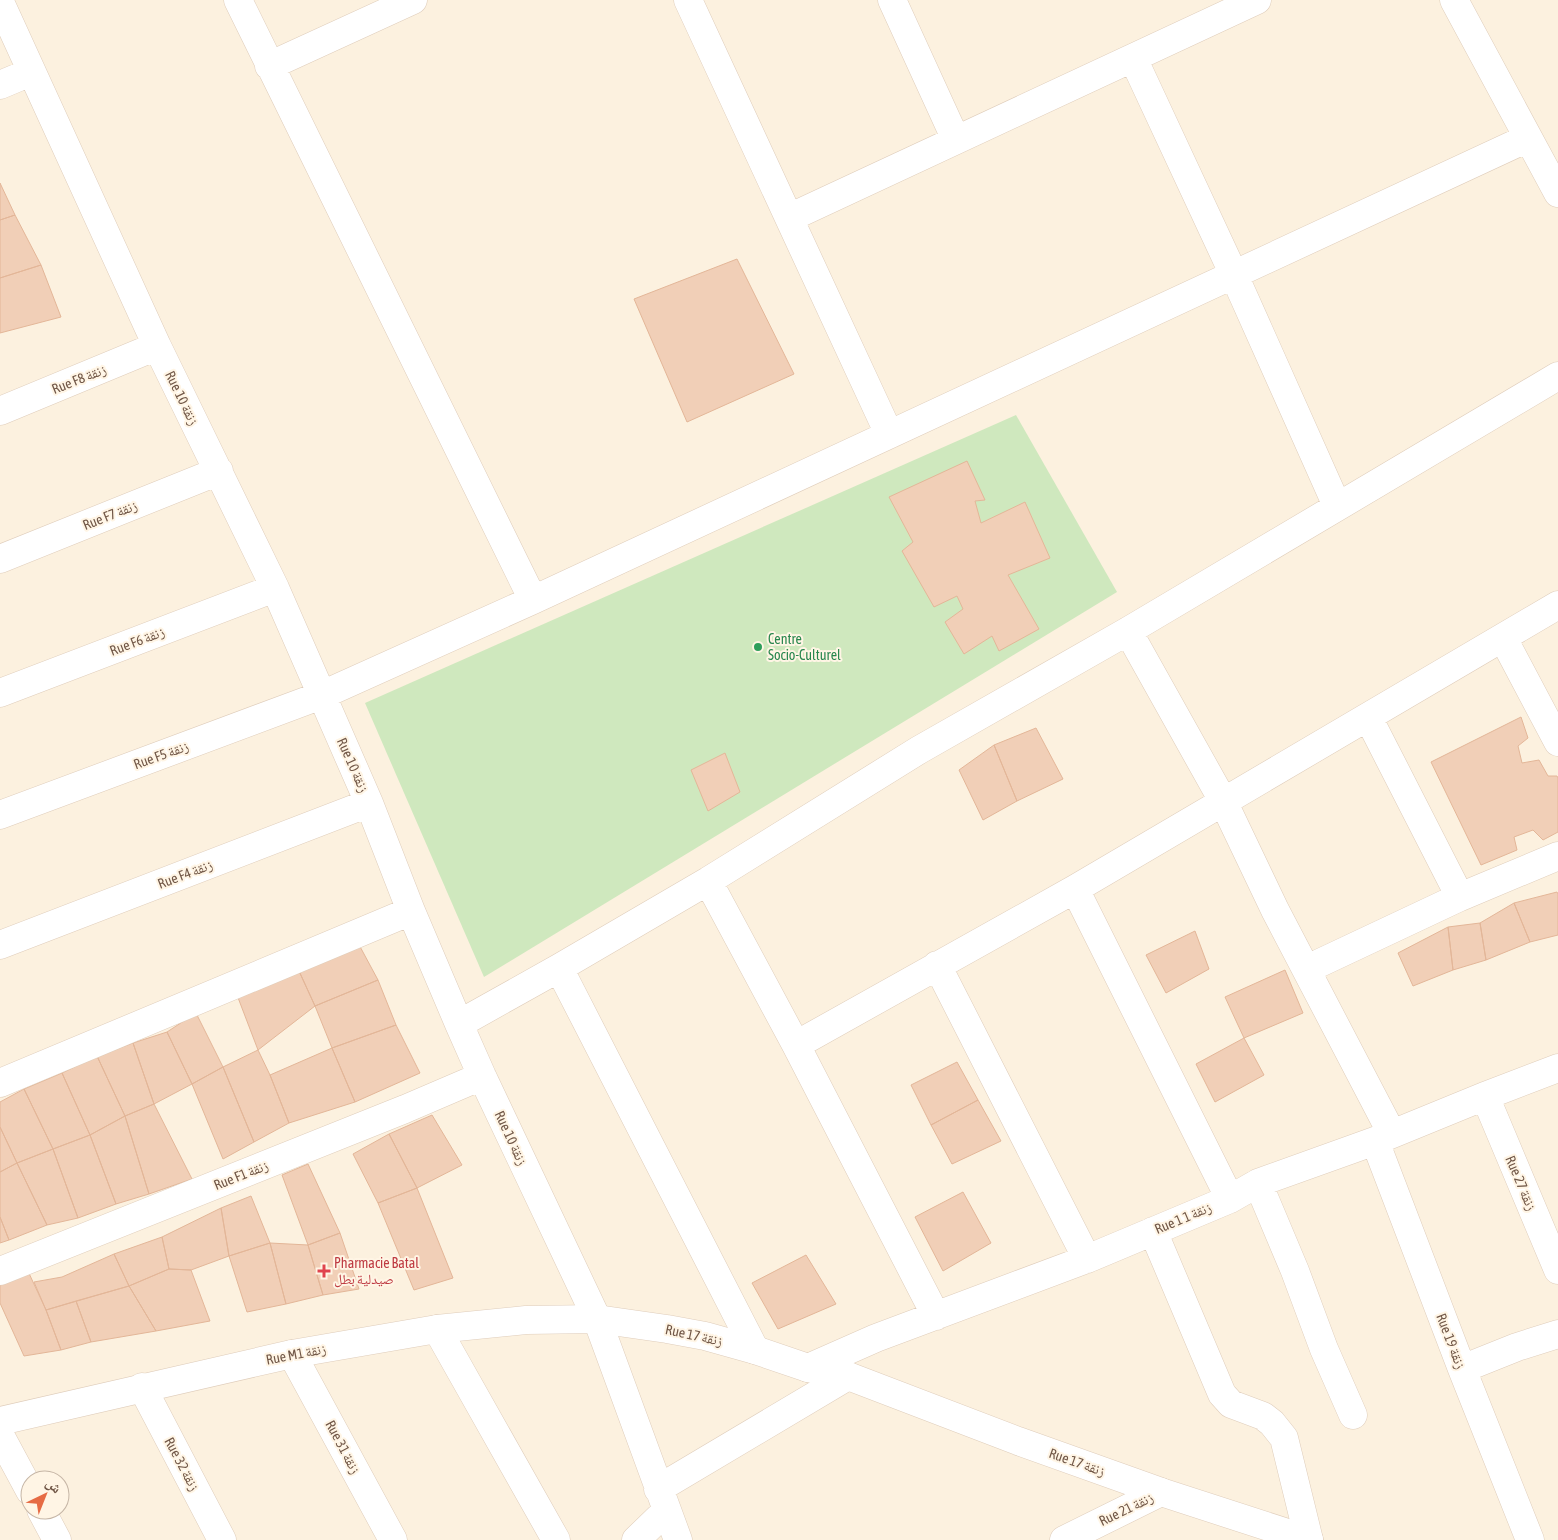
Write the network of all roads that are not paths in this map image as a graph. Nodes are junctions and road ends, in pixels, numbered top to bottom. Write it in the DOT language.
graph roads {
  1 [pos="238,0"];
  2 [pos="413,0"];
  3 [pos="688,0"];
  4 [pos="892,0"];
  5 [pos="1257,0"];
  6 [pos="1454,0"];
  7 [pos="0,2"];
  8 [pos="1218,8"];
  9 [pos="1133,58"];
  10 [pos="269,66"];
  11 [pos="32,72"];
  12 [pos="0,85"];
  13 [pos="1528,138"];
  14 [pos="956,140"];
  15 [pos="1558,193"];
  16 [pos="789,218"];
  17 [pos="1234,275"];
  18 [pos="157,346"];
  19 [pos="1558,376"];
  20 [pos="0,411"];
  21 [pos="889,434"];
  22 [pos="219,471"];
  23 [pos="1337,506"];
  24 [pos="0,559"];
  25 [pos="275,588"];
  26 [pos="533,600"];
  27 [pos="1558,605"];
  28 [pos="1128,631"];
  29 [pos="1503,638"];
  30 [pos="0,693"];
  31 [pos="322,696"];
  32 [pos="1368,718"];
  33 [pos="1558,742"];
  34 [pos="1223,801"];
  35 [pos="369,803"];
  36 [pos="0,815"];
  37 [pos="1558,856"];
  38 [pos="708,881"];
  39 [pos="1075,889"];
  40 [pos="1460,897"];
  41 [pos="411,911"];
  42 [pos="0,946"];
  43 [pos="937,965"];
  44 [pos="559,968"];
  45 [pos="1306,969"];
  46 [pos="458,1024"];
  47 [pos="796,1045"];
  48 [pos="1558,1068"];
  49 [pos="482,1076"];
  50 [pos="0,1083"];
  51 [pos="1485,1096"];
  52 [pos="1384,1137"];
  53 [pos="1258,1184"];
  54 [pos="1230,1199"];
  55 [pos="1153,1231"];
  56 [pos="1087,1259"];
  57 [pos="1558,1270"];
  58 [pos="0,1271"];
  59 [pos="936,1316"];
  60 [pos="597,1319"];
  61 [pos="438,1329"];
  62 [pos="1558,1334"];
  63 [pos="755,1350"];
  64 [pos="292,1354"];
  65 [pos="808,1368"];
  66 [pos="1462,1369"];
  67 [pos="848,1376"];
  68 [pos="142,1388"];
  69 [pos="1353,1415"];
  70 [pos="0,1420"];
  71 [pos="0,1435"];
  72 [pos="20,1472"];
  73 [pos="1161,1492"];
  74 [pos="662,1500"];
  75 [pos="46,1520"];
  76 [pos="57,1540"];
  77 [pos="222,1540"];
  78 [pos="393,1540"];
  79 [pos="556,1540"];
  80 [pos="636,1540"];
  81 [pos="678,1540"];
  82 [pos="1064,1540"];
  83 [pos="1309,1540"];
  84 [pos="1530,1540"];
  1 -- 10 [label="street"];
  2 -- 10 [label="street"];
  3 -- 16 [label="street"];
  4 -- 14 [label="street"];
  5 -- 8 [label="street"];
  6 -- 13 [label="street"];
  7 -- 11 [label="street, Rue 10 زنقة"];
  8 -- 9 [label="street"];
  9 -- 14 [label="street"];
  9 -- 17 [label="street"];
  10 -- 26 [label="street"];
  11 -- 12 [label="street"];
  11 -- 18 [label="street, Rue 10 زنقة"];
  13 -- 15 [label="street"];
  13 -- 17 [label="street, Rue F5 زنقة"];
  14 -- 16 [label="street"];
  16 -- 21 [label="street"];
  17 -- 21 [label="street, Rue F5 زنقة"];
  17 -- 23 [label="street"];
  18 -- 20 [label="street, Rue F8 زنقة"];
  18 -- 22 [label="street, Rue 10 زنقة"];
  19 -- 23 [label="street"];
  21 -- 26 [label="street, Rue F5 زنقة"];
  22 -- 24 [label="street, Rue F7 زنقة"];
  22 -- 25 [label="street, Rue 10 زنقة"];
  23 -- 28 [label="street"];
  25 -- 30 [label="street, Rue F6 زنقة"];
  25 -- 31 [label="street, Rue 10 زنقة"];
  26 -- 31 [label="street, Rue F5 زنقة"];
  27 -- 29 [label="street"];
  28 -- 34 [label="street, Rue 19 زنقة"];
  28 -- 38 [label="street"];
  29 -- 32 [label="street"];
  29 -- 33 [label="street"];
  31 -- 35 [label="street, Rue 10 زنقة"];
  31 -- 36 [label="street, Rue F5 زنقة"];
  32 -- 34 [label="street"];
  32 -- 40 [label="street"];
  34 -- 39 [label="street"];
  34 -- 45 [label="street, Rue 19 زنقة"];
  35 -- 41 [label="street, Rue 10 زنقة"];
  35 -- 42 [label="street, Rue F4 زنقة"];
  37 -- 40 [label="street"];
  38 -- 44 [label="street"];
  38 -- 47 [label="street"];
  39 -- 43 [label="street"];
  39 -- 54 [label="street"];
  40 -- 45 [label="street"];
  41 -- 46 [label="street, Rue 10 زنقة"];
  41 -- 50 [label="street"];
  43 -- 47 [label="street"];
  43 -- 56 [label="street"];
  44 -- 46 [label="street"];
  44 -- 63 [label="street"];
  45 -- 52 [label="street, Rue 19 زنقة"];
  46 -- 49 [label="street, Rue 10 زنقة"];
  47 -- 59 [label="street"];
  48 -- 51 [label="street, Rue 1 زنقة 1"];
  49 -- 58 [label="street, Rue F1 زنقة"];
  49 -- 60 [label="street, Rue 10 زنقة"];
  51 -- 52 [label="street, Rue 1 زنقة 1"];
  51 -- 57 [label="street, Rue 27 زنقة"];
  52 -- 53 [label="street, Rue 1 زنقة 1"];
  52 -- 66 [label="street, Rue 19 زنقة"];
  53 -- 54 [label="street, Rue 1 زنقة 1"];
  53 -- 69 [label="street"];
  54 -- 55 [label="street, Rue 1 زنقة 1"];
  55 -- 56 [label="street, Rue 1 زنقة 1"];
  55 -- 83 [label="street"];
  56 -- 59 [label="street, Rue 1 زنقة 1"];
  59 -- 65 [label="street, Rue 1 زنقة 1"];
  60 -- 61 [label="street, Rue M1 زنقة"];
  60 -- 63 [label="street, Rue 17 زنقة"];
  60 -- 74 [label="street, Rue 10 زنقة"];
  61 -- 64 [label="street, Rue M1 زنقة"];
  61 -- 79 [label="street"];
  62 -- 66 [label="street"];
  63 -- 65 [label="street, Rue 17 زنقة"];
  64 -- 68 [label="street, Rue M1 زنقة"];
  64 -- 78 [label="street, Rue 31 زنقة"];
  65 -- 67 [label="street, Rue 17 زنقة"];
  66 -- 84 [label="street, Rue 19 زنقة"];
  67 -- 73 [label="street, Rue 17 زنقة"];
  67 -- 74 [label="street"];
  68 -- 70 [label="street, Rue M1 زنقة"];
  68 -- 77 [label="street, Rue 32 زنقة"];
  71 -- 72 [label="street"];
  73 -- 82 [label="street, Rue 21 زنقة"];
  73 -- 83 [label="street, Rue 17 زنقة"];
  74 -- 80 [label="street"];
  74 -- 81 [label="street, Rue 10 زنقة"];
  75 -- 76 [label="street"];
}
